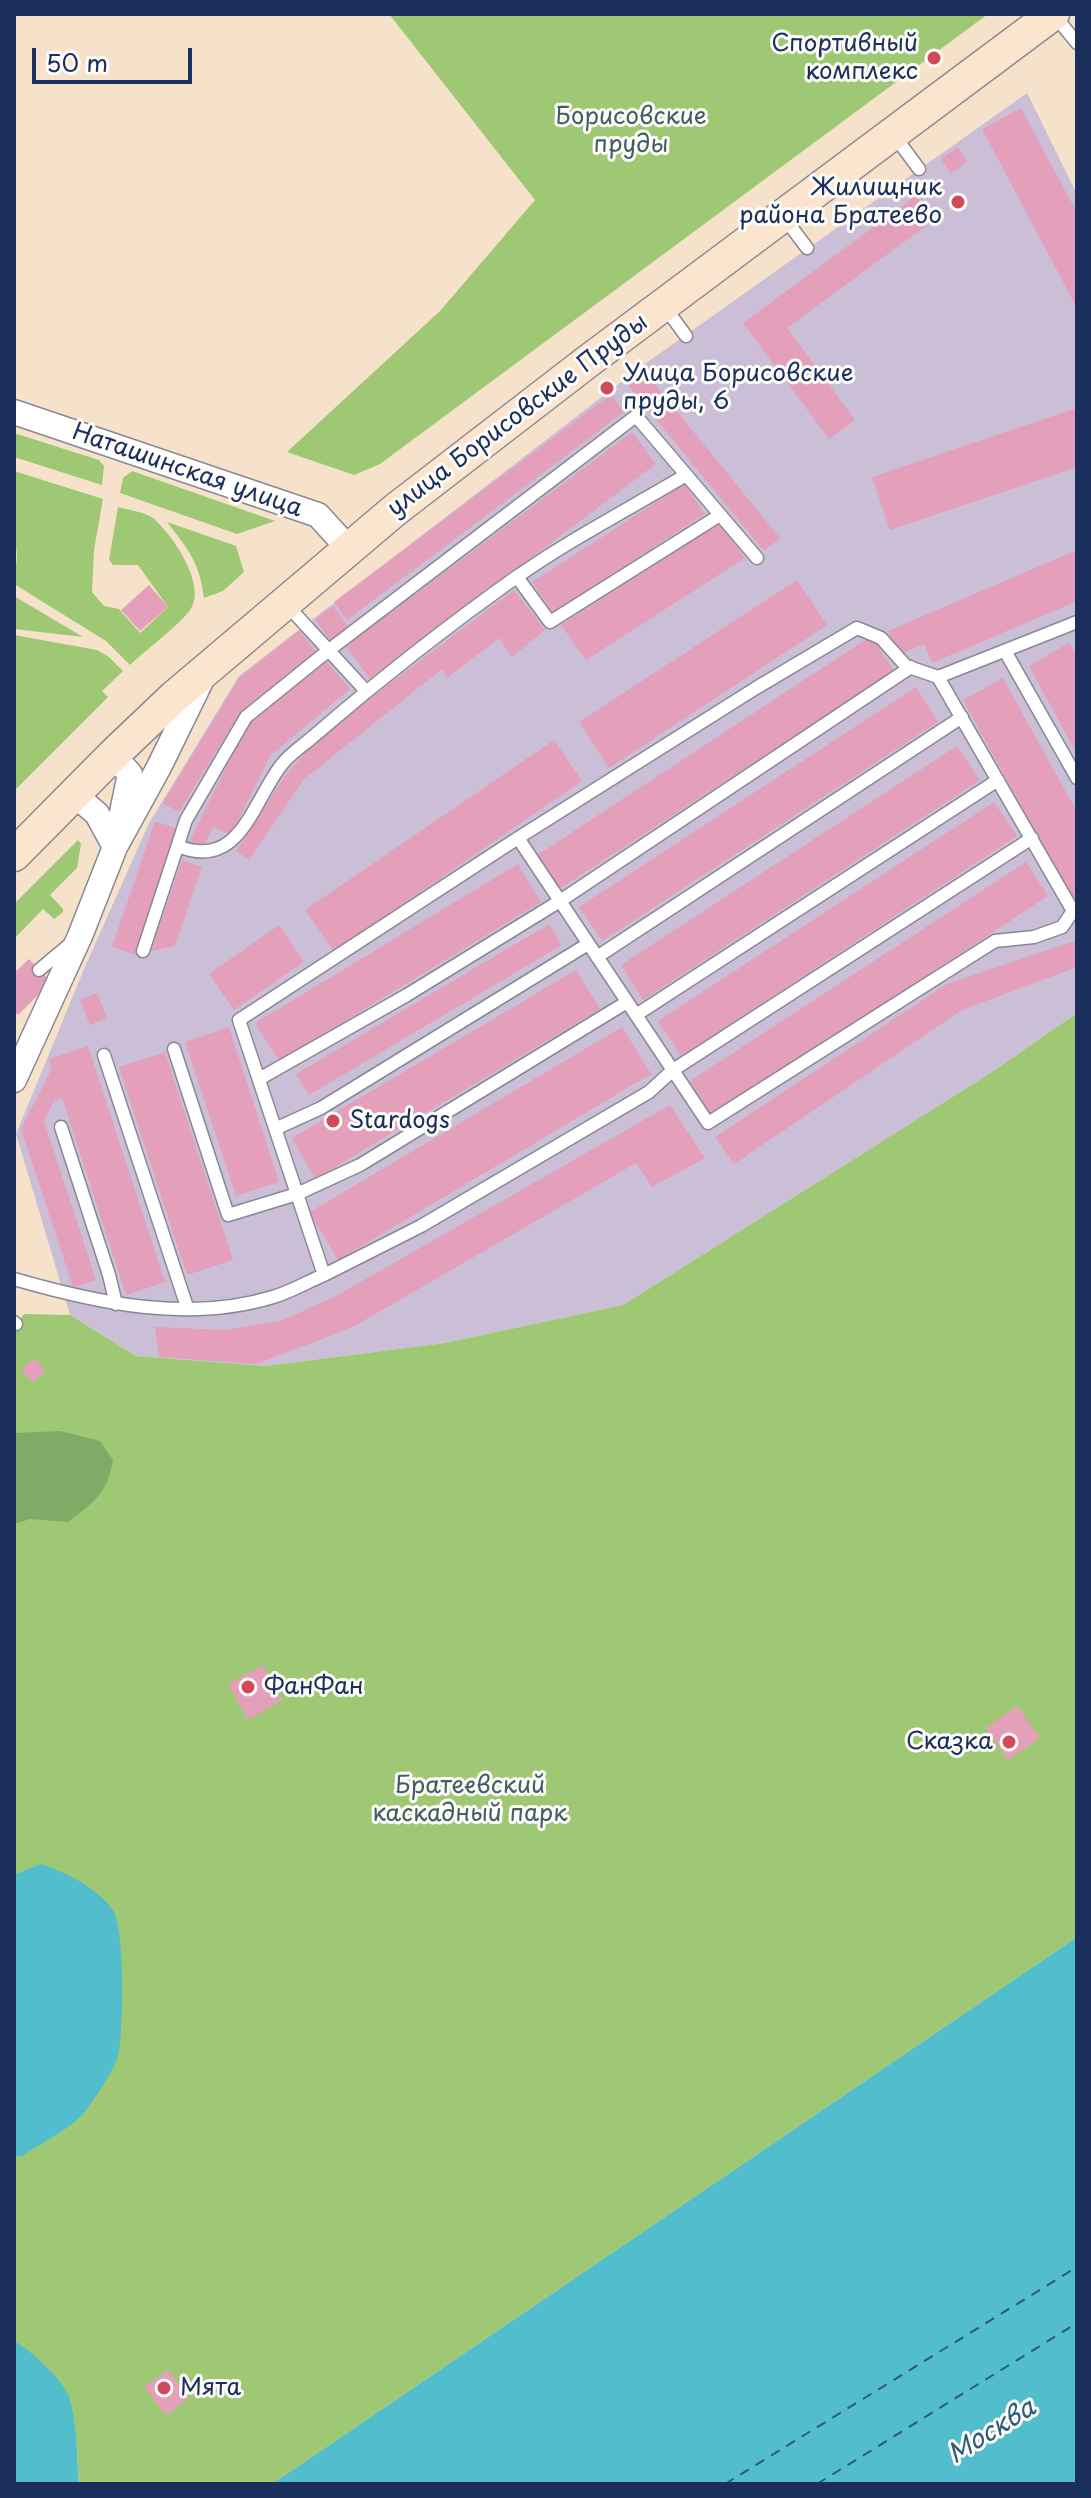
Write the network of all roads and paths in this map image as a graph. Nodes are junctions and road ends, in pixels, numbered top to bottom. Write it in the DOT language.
graph roads {
  1 [pos="1053,14"];
  2 [pos="1077,43"];
  3 [pos="893,134"];
  4 [pos="919,169"];
  5 [pos="783,216"];
  6 [pos="807,248"];
  7 [pos="663,305"];
  8 [pos="686,336"];
  9 [pos="14,412"];
  10 [pos="686,475"];
  11 [pos="720,515"];
  12 [pos="348,548"];
  13 [pos="757,558"];
  14 [pos="517,577"];
  15 [pos="283,602"];
  16 [pos="1074,624"];
  17 [pos="1077,638"];
  18 [pos="329,650"];
  19 [pos="1005,651"];
  20 [pos="208,667"];
  21 [pos="911,667"];
  22 [pos="938,677"];
  23 [pos="366,691"];
  24 [pos="962,717"];
  25 [pos="113,755"];
  26 [pos="1077,778"];
  27 [pos="998,780"];
  28 [pos="74,794"];
  29 [pos="518,838"];
  30 [pos="1032,838"];
  31 [pos="178,846"];
  32 [pos="115,847"];
  33 [pos="14,855"];
  34 [pos="560,901"];
  35 [pos="80,936"];
  36 [pos="588,944"];
  37 [pos="143,951"];
  38 [pos="597,957"];
  39 [pos="39,970"];
  40 [pos="627,1002"];
  41 [pos="636,1015"];
  42 [pos="174,1049"];
  43 [pos="104,1055"];
  44 [pos="673,1070"];
  45 [pos="259,1079"];
  46 [pos="14,1080"];
  47 [pos="61,1127"];
  48 [pos="275,1129"];
  49 [pos="297,1194"];
  50 [pos="324,1275"];
  51 [pos="14,1279"];
  52 [pos="116,1304"];
  53 [pos="187,1307"];
  1 -- 2 [label="lane"];
  1 -- 3 [label="main road, улица Борисовские Пруды"];
  3 -- 4 [label="lane"];
  3 -- 5 [label="main road, улица Борисовские Пруды"];
  5 -- 6 [label="lane"];
  5 -- 7 [label="main road, улица Борисовские Пруды"];
  7 -- 8 [label="lane"];
  7 -- 12 [label="main road, улица Борисовские Пруды"];
  9 -- 12 [label="street, Наташинская улица"];
  10 -- 11 [label="lane"];
  10 -- 14 [label="lane"];
  10 -- 18 [label="lane"];
  11 -- 13 [label="lane"];
  11 -- 14 [label="lane"];
  12 -- 15 [label="main road, улица Борисовские Пруды"];
  14 -- 23 [label="lane"];
  15 -- 18 [label="lane"];
  15 -- 20 [label="main road, улица Борисовские Пруды"];
  16 -- 17 [label="lane"];
  16 -- 19 [label="lane"];
  18 -- 23 [label="lane"];
  18 -- 31 [label="lane"];
  19 -- 22 [label="lane"];
  19 -- 26 [label="lane"];
  20 -- 25 [label="main road, улица Борисовские Пруды"];
  20 -- 32 [label="street"];
  21 -- 22 [label="lane"];
  21 -- 29 [label="lane"];
  21 -- 34 [label="lane"];
  22 -- 24 [label="lane"];
  23 -- 31 [label="lane"];
  24 -- 27 [label="lane"];
  24 -- 38 [label="lane"];
  25 -- 28 [label="main road, улица Борисовские Пруды"];
  25 -- 32 [label="street"];
  27 -- 30 [label="lane"];
  27 -- 41 [label="lane"];
  28 -- 32 [label="street"];
  28 -- 33 [label="main road, улица Борисовские Пруды"];
  29 -- 34 [label="lane"];
  29 -- 45 [label="lane"];
  30 -- 44 [label="lane"];
  30 -- 44 [label="lane"];
  31 -- 37 [label="lane"];
  32 -- 35 [label="street"];
  34 -- 36 [label="lane"];
  34 -- 45 [label="lane"];
  35 -- 39 [label="lane"];
  35 -- 46 [label="street"];
  36 -- 38 [label="lane"];
  36 -- 48 [label="lane"];
  38 -- 40 [label="lane"];
  40 -- 41 [label="lane"];
  40 -- 49 [label="lane"];
  41 -- 44 [label="lane"];
  42 -- 49 [label="lane"];
  43 -- 53 [label="lane"];
  44 -- 50 [label="lane"];
  45 -- 48 [label="lane"];
  47 -- 52 [label="lane"];
  48 -- 49 [label="lane"];
  49 -- 50 [label="lane"];
  50 -- 53 [label="lane"];
  51 -- 52 [label="lane"];
  52 -- 53 [label="lane"];
}
